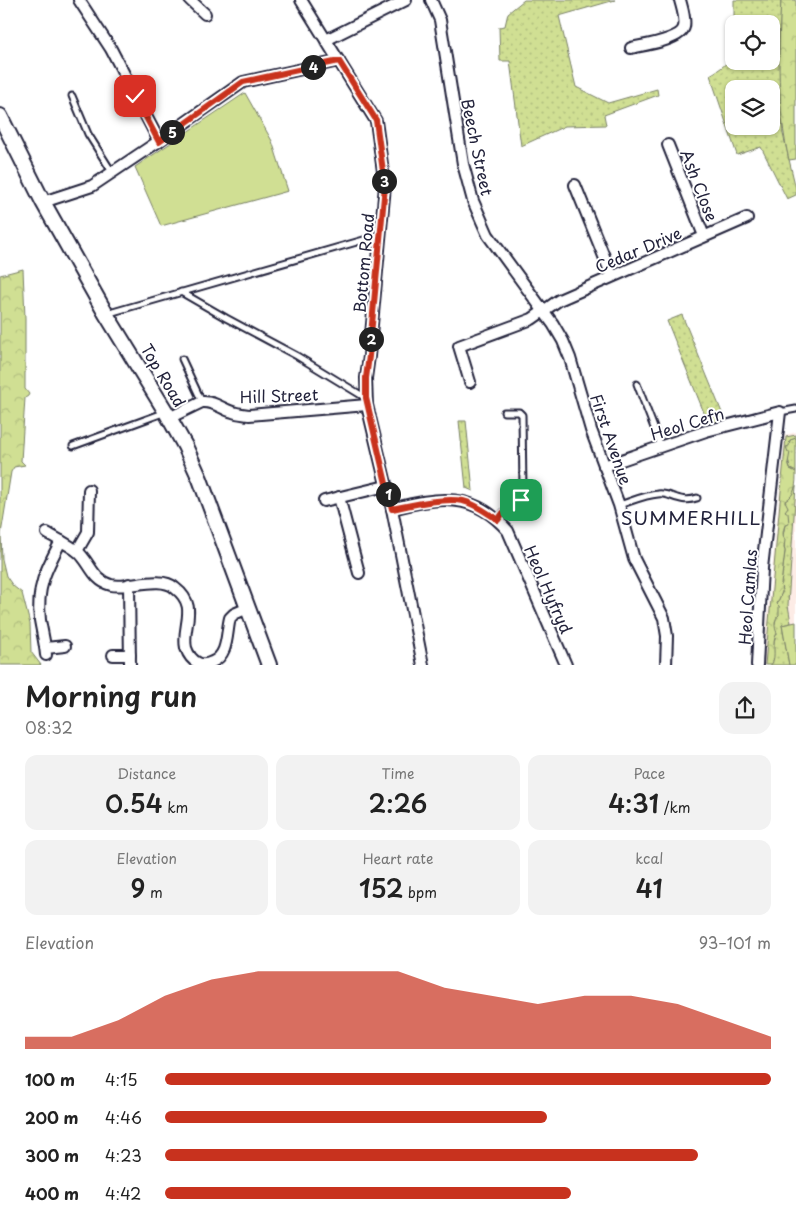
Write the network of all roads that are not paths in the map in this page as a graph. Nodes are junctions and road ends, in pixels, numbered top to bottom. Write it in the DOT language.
graph roads {
  1 [pos="79,0"];
  2 [pos="190,0"];
  3 [pos="301,0"];
  4 [pos="406,0"];
  5 [pos="432,0"];
  6 [pos="680,0"];
  7 [pos="205,14"];
  8 [pos="326,40"];
  9 [pos="631,48"];
  10 [pos="339,61"];
  11 [pos="72,96"];
  12 [pos="0,116"];
  13 [pos="159,142"];
  14 [pos="668,145"];
  15 [pos="113,173"];
  16 [pos="575,185"];
  17 [pos="43,202"];
  18 [pos="747,218"];
  19 [pos="381,235"];
  20 [pos="704,236"];
  21 [pos="612,276"];
  22 [pos="181,292"];
  23 [pos="543,311"];
  24 [pos="106,314"];
  25 [pos="182,359"];
  26 [pos="470,382"];
  27 [pos="637,384"];
  28 [pos="366,401"];
  29 [pos="202,402"];
  30 [pos="796,409"];
  31 [pos="504,412"];
  32 [pos="780,412"];
  33 [pos="168,415"];
  34 [pos="72,446"];
  35 [pos="662,446"];
  36 [pos="604,466"];
  37 [pos="386,486"];
  38 [pos="88,490"];
  39 [pos="339,497"];
  40 [pos="697,498"];
  41 [pos="324,501"];
  42 [pos="619,505"];
  43 [pos="392,509"];
  44 [pos="498,520"];
  45 [pos="47,533"];
  46 [pos="61,541"];
  47 [pos="77,551"];
  48 [pos="359,573"];
  49 [pos="130,584"];
  50 [pos="248,608"];
  51 [pos="65,646"];
  52 [pos="113,655"];
  53 [pos="130,660"];
  54 [pos="269,665"];
  55 [pos="423,665"];
  56 [pos="566,665"];
  57 [pos="666,665"];
  58 [pos="757,665"];
  1 -- 13 [label="street"];
  2 -- 7 [label="street"];
  3 -- 8 [label="street, Bottom Road"];
  4 -- 8 [label="street"];
  5 -- 23 [label="street, Beech Street"];
  6 -- 9 [label="street"];
  8 -- 10 [label="street, Bottom Road"];
  10 -- 13 [label="street"];
  10 -- 19 [label="street, Bottom Road"];
  11 -- 15 [label="lane"];
  12 -- 17 [label="street, Top Road"];
  13 -- 15 [label="street"];
  14 -- 20 [label="street, Ash Close"];
  15 -- 17 [label="street"];
  16 -- 21 [label="street"];
  17 -- 24 [label="street, Top Road"];
  18 -- 20 [label="street, Cedar Drive"];
  19 -- 22 [label="lane"];
  19 -- 28 [label="street, Bottom Road"];
  20 -- 21 [label="street, Cedar Drive"];
  21 -- 23 [label="street, Cedar Drive"];
  22 -- 24 [label="lane"];
  22 -- 28 [label="lane"];
  23 -- 26 [label="street, Cedar Drive"];
  23 -- 36 [label="street, First Avenue"];
  24 -- 33 [label="street, Top Road"];
  25 -- 29 [label="lane"];
  27 -- 35 [label="lane"];
  28 -- 29 [label="street, Hill Street"];
  28 -- 37 [label="street, Bottom Road"];
  29 -- 33 [label="street"];
  30 -- 32 [label="lane"];
  31 -- 44 [label="lane"];
  32 -- 35 [label="street, Heol Cefn"];
  32 -- 58 [label="street, Heol Camlas"];
  33 -- 34 [label="lane"];
  33 -- 50 [label="street, Top Road"];
  35 -- 36 [label="street, Heol Cefn"];
  36 -- 42 [label="street, First Avenue"];
  37 -- 39 [label="street"];
  37 -- 43 [label="street, Bottom Road"];
  38 -- 47 [label="street"];
  39 -- 41 [label="street"];
  39 -- 48 [label="street"];
  40 -- 42 [label="lane"];
  42 -- 57 [label="street, First Avenue"];
  43 -- 44 [label="street, Heol Hyfryd"];
  43 -- 55 [label="street, Bottom Road"];
  44 -- 56 [label="street, Heol Hyfryd"];
  45 -- 46 [label="street"];
  46 -- 47 [label="street"];
  46 -- 51 [label="street"];
  47 -- 49 [label="street"];
  49 -- 50 [label="street"];
  49 -- 53 [label="street"];
  50 -- 54 [label="street, Top Road"];
  52 -- 53 [label="street"];
}
